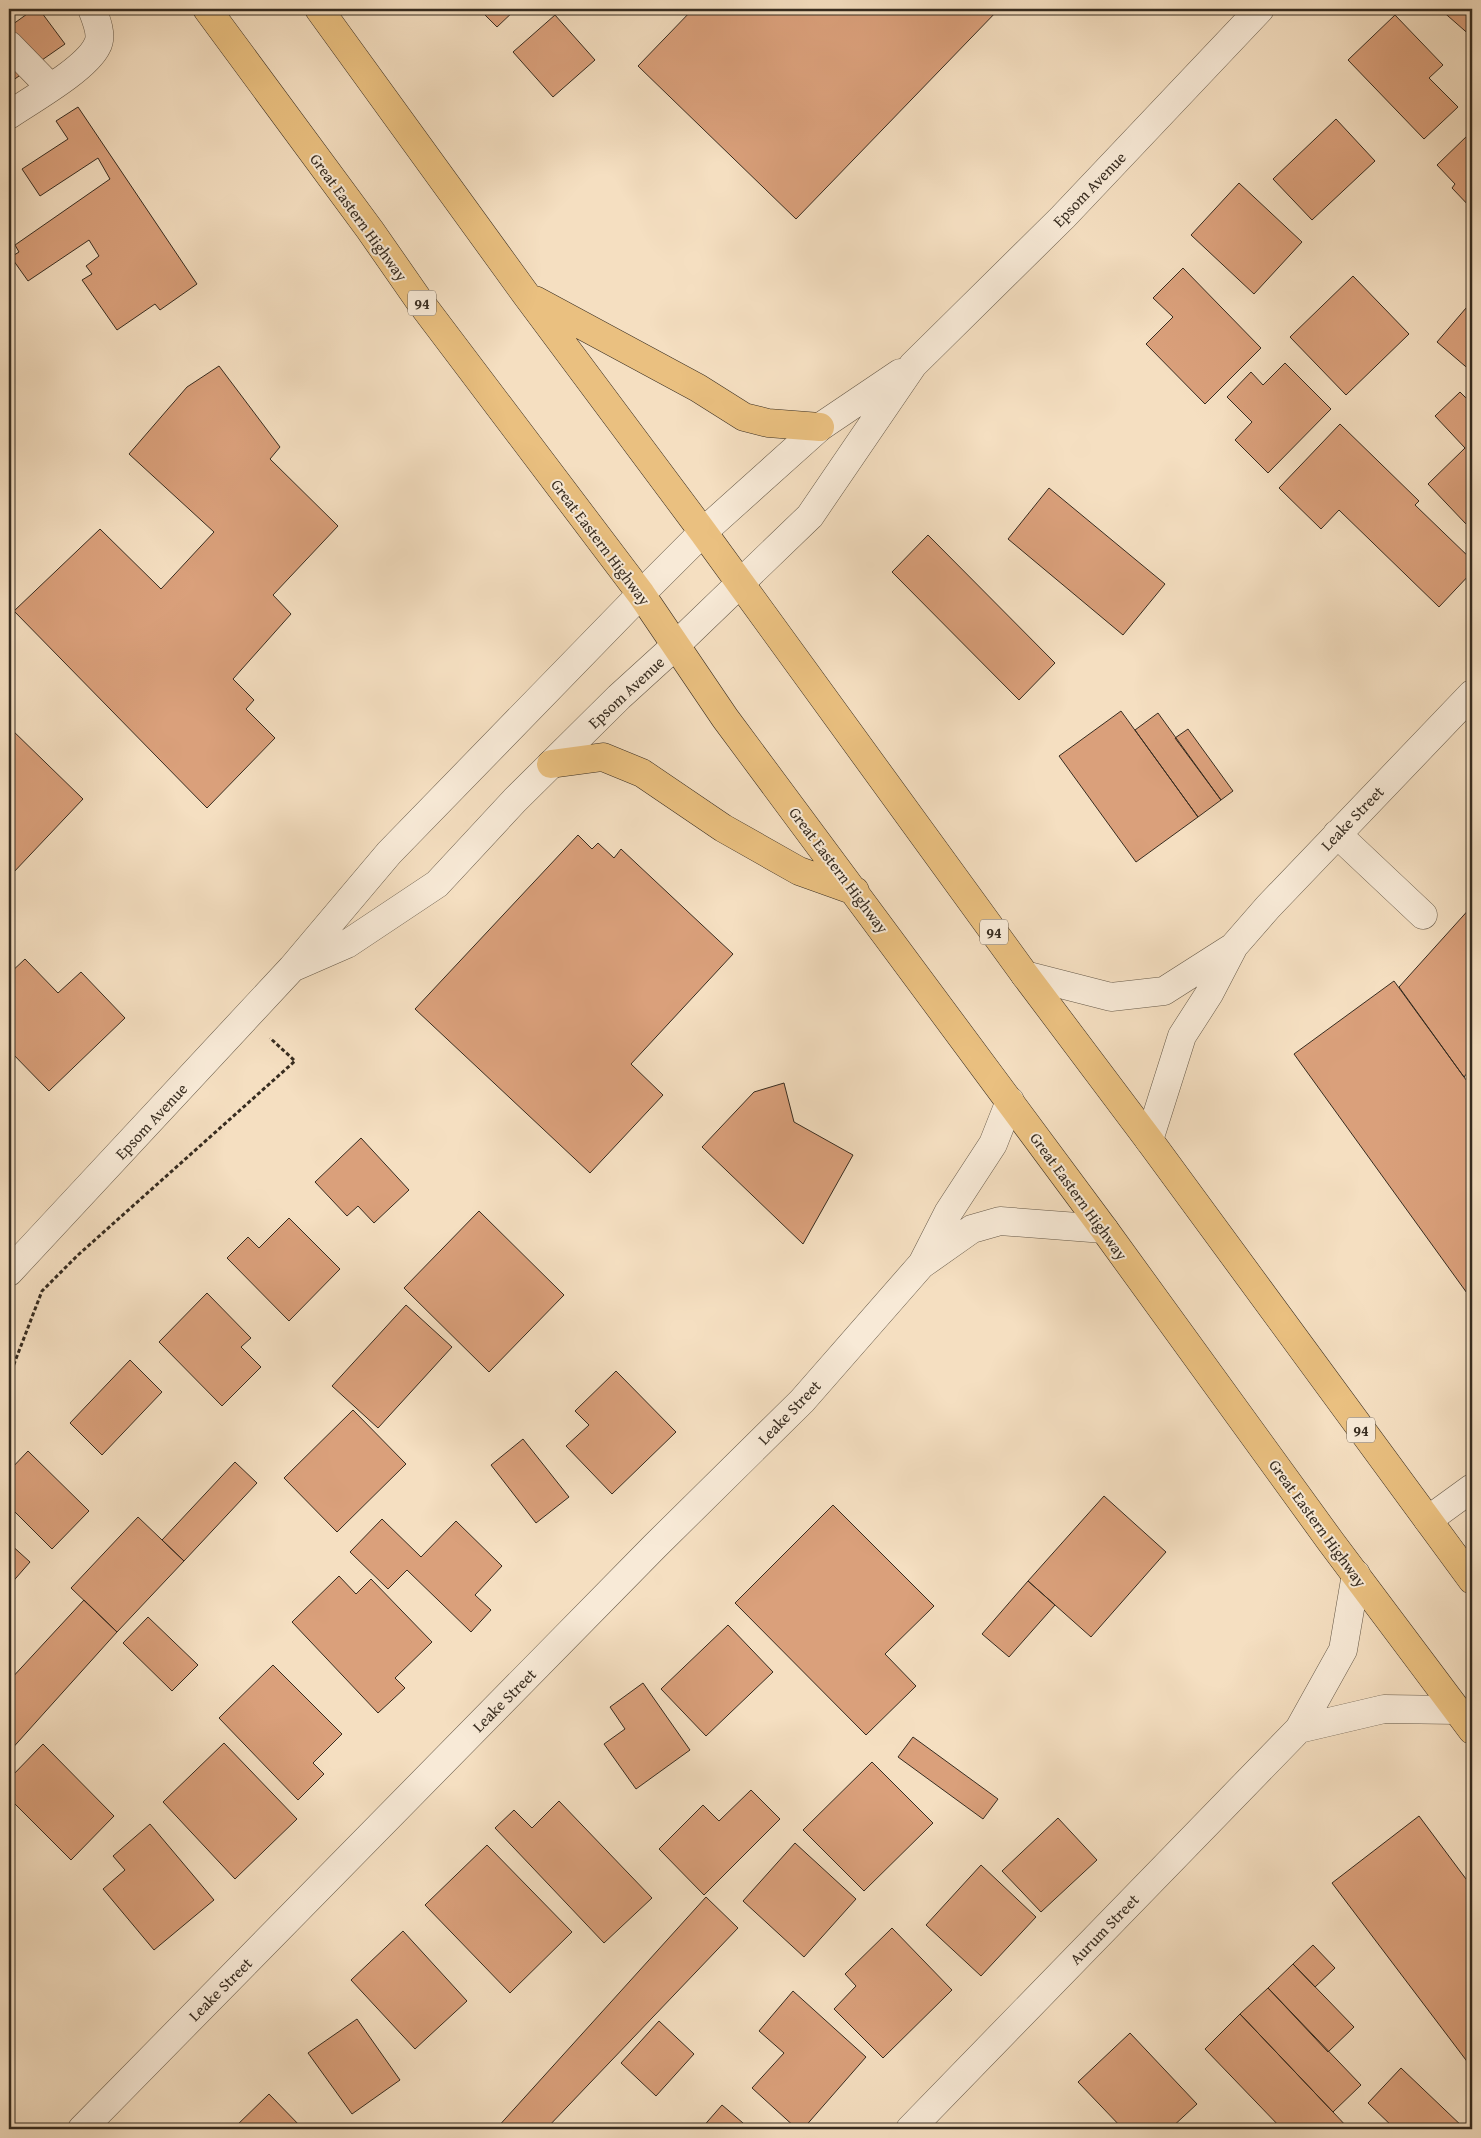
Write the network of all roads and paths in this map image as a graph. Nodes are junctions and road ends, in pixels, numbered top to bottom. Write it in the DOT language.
graph roads {
  1 [pos="92,9"];
  2 [pos="207,9"];
  3 [pos="319,9"];
  4 [pos="1260,9"];
  5 [pos="9,45"];
  6 [pos="50,87"];
  7 [pos="9,115"];
  8 [pos="527,296"];
  9 [pos="912,365"];
  10 [pos="820,427"];
  11 [pos="703,532"];
  12 [pos="740,582"];
  13 [pos="641,594"];
  14 [pos="675,646"];
  15 [pos="1472,694"];
  16 [pos="551,764"];
  17 [pos="1337,834"];
  18 [pos="855,890"];
  19 [pos="1424,915"];
  20 [pos="1234,946"];
  21 [pos="292,968"];
  22 [pos="1025,975"];
  23 [pos="246,1016"];
  24 [pos="1010,1101"];
  25 [pos="1149,1140"];
  26 [pos="1104,1229"];
  27 [pos="921,1265"];
  28 [pos="9,1272"];
  29 [pos="9,1376"];
  30 [pos="1472,1488"];
  31 [pos="1428,1520"];
  32 [pos="1356,1574"];
  33 [pos="1472,1580"];
  34 [pos="1465,1720"];
  35 [pos="1299,1729"];
  36 [pos="82,2129"];
  37 [pos="910,2129"];
  1 -- 6 [label="street"];
  2 -- 13 [label="highway, Great Eastern Highway / 94"];
  3 -- 8 [label="highway, 94"];
  4 -- 9 [label="street, Epsom Avenue"];
  5 -- 6 [label="street"];
  6 -- 7 [label="street"];
  8 -- 10 [label="highway"];
  8 -- 11 [label="highway, 94"];
  9 -- 10 [label="street, Epsom Avenue"];
  9 -- 12 [label="street, Epsom Avenue"];
  10 -- 11 [label="street, Epsom Avenue"];
  11 -- 12 [label="highway, 94"];
  11 -- 13 [label="street, Epsom Avenue"];
  12 -- 14 [label="street, Epsom Avenue"];
  12 -- 22 [label="highway, 94"];
  13 -- 14 [label="highway, Great Eastern Highway / 94"];
  13 -- 21 [label="street, Epsom Avenue"];
  14 -- 16 [label="street, Epsom Avenue"];
  14 -- 18 [label="highway, Great Eastern Highway / 94"];
  15 -- 17 [label="street, Leake Street"];
  16 -- 18 [label="highway"];
  16 -- 21 [label="street, Epsom Avenue"];
  17 -- 19 [label="street"];
  17 -- 20 [label="street, Leake Street"];
  18 -- 24 [label="highway, Great Eastern Highway / 94"];
  20 -- 22 [label="street, Leake Street"];
  20 -- 25 [label="street, Leake Street"];
  21 -- 23 [label="street, Epsom Avenue"];
  22 -- 25 [label="highway, 94"];
  23 -- 28 [label="street, Epsom Avenue"];
  23 -- 29 [label="path"];
  24 -- 26 [label="highway, Great Eastern Highway / 94"];
  24 -- 27 [label="street, Leake Street"];
  25 -- 31 [label="highway, 94"];
  26 -- 27 [label="street, Leake Street"];
  26 -- 32 [label="highway, Great Eastern Highway / 94"];
  27 -- 36 [label="street, Leake Street"];
  30 -- 31 [label="street"];
  31 -- 33 [label="highway, 94"];
  32 -- 34 [label="highway, Great Eastern Highway / 94"];
  32 -- 35 [label="street, Aurum Street"];
  34 -- 35 [label="street"];
  35 -- 37 [label="street, Aurum Street"];
}
